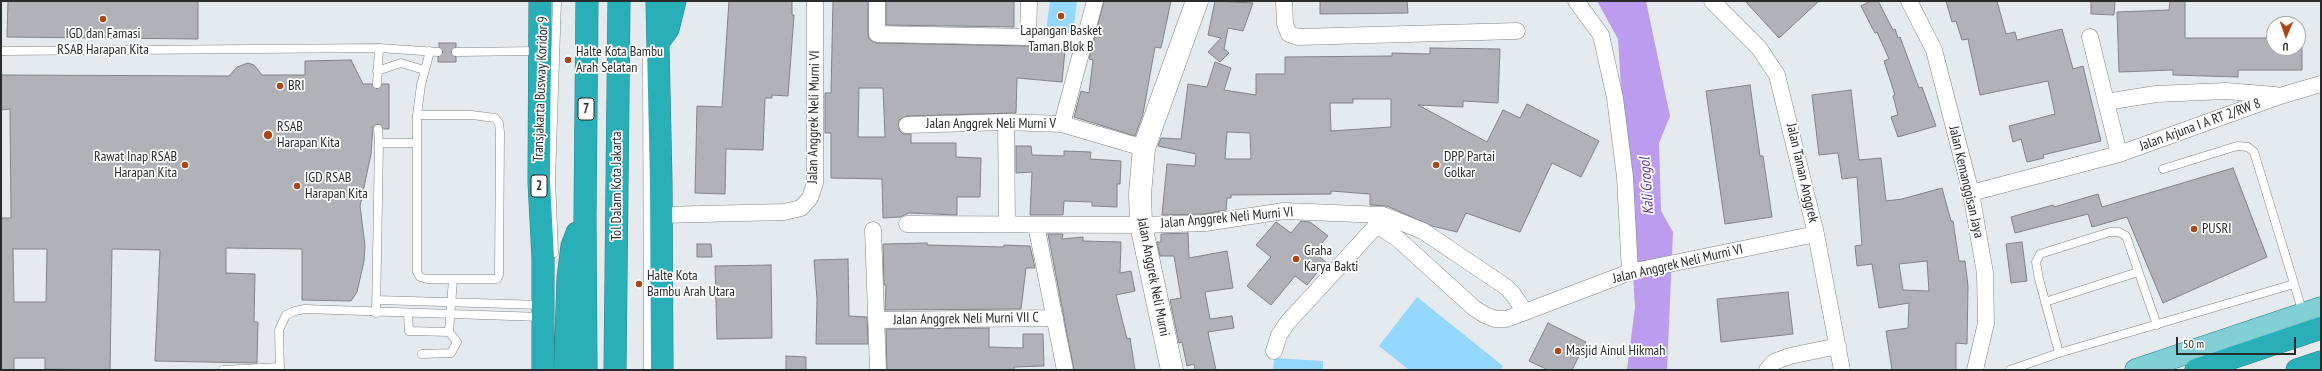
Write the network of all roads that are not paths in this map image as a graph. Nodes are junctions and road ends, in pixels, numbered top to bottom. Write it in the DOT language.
graph roads {
  1 [pos="540,1"];
  2 [pos="557,1"];
  3 [pos="587,1"];
  4 [pos="619,1"];
  5 [pos="657,1"];
  6 [pos="675,1"];
  7 [pos="815,1"];
  8 [pos="877,1"];
  9 [pos="1029,1"];
  10 [pos="1095,1"];
  11 [pos="1197,1"];
  12 [pos="1284,1"];
  13 [pos="1576,1"];
  14 [pos="1712,1"];
  15 [pos="1909,1"];
  16 [pos="1517,31"];
  17 [pos="1028,36"];
  18 [pos="2090,37"];
  19 [pos="1082,42"];
  20 [pos="652,45"];
  21 [pos="378,48"];
  22 [pos="539,50"];
  23 [pos="1,51"];
  24 [pos="430,52"];
  25 [pos="438,52"];
  26 [pos="456,52"];
  27 [pos="424,70"];
  28 [pos="377,71"];
  29 [pos="377,84"];
  30 [pos="2321,84"];
  31 [pos="2280,96"];
  32 [pos="2106,102"];
  33 [pos="417,115"];
  34 [pos="1006,122"];
  35 [pos="1062,124"];
  36 [pos="907,125"];
  37 [pos="378,129"];
  38 [pos="379,143"];
  39 [pos="417,143"];
  40 [pos="1144,148"];
  41 [pos="2119,154"];
  42 [pos="2163,169"];
  43 [pos="1971,193"];
  44 [pos="661,215"];
  45 [pos="584,217"];
  46 [pos="1380,220"];
  47 [pos="907,224"];
  48 [pos="1007,224"];
  49 [pos="1036,225"];
  50 [pos="1141,225"];
  51 [pos="872,230"];
  52 [pos="1816,234"];
  53 [pos="617,241"];
  54 [pos="554,260"];
  55 [pos="1631,272"];
  56 [pos="2138,272"];
  57 [pos="453,279"];
  58 [pos="2294,284"];
  59 [pos="377,300"];
  60 [pos="2045,302"];
  61 [pos="451,303"];
  62 [pos="543,311"];
  63 [pos="2312,311"];
  64 [pos="1525,312"];
  65 [pos="376,313"];
  66 [pos="408,314"];
  67 [pos="450,315"];
  68 [pos="1055,318"];
  69 [pos="877,320"];
  70 [pos="2157,325"];
  71 [pos="2321,328"];
  72 [pos="449,332"];
  73 [pos="1838,346"];
  74 [pos="1274,351"];
  75 [pos="2059,353"];
  76 [pos="422,354"];
  77 [pos="2321,362"];
  78 [pos="280,369"];
  79 [pos="223,370"];
  80 [pos="543,370"];
  81 [pos="565,370"];
  82 [pos="586,370"];
  83 [pos="615,370"];
  84 [pos="629,370"];
  85 [pos="648,370"];
  86 [pos="662,370"];
  87 [pos="878,370"];
  88 [pos="1065,370"];
  89 [pos="1172,370"];
  90 [pos="1767,370"];
  91 [pos="1842,370"];
  92 [pos="1975,370"];
  93 [pos="2010,370"];
  94 [pos="2136,370"];
  95 [pos="2196,370"];
  96 [pos="2297,370"];
  1 -- 22 [label="highway, 2"];
  2 -- 54 [label="lane, Transjakarta Busway Koridor 9"];
  3 -- 45 [label="highway, 7"];
  4 -- 53 [label="highway, Tol Dalam Kota Jakarta"];
  5 -- 20 [label="highway"];
  6 -- 20 [label="highway"];
  7 -- 44 [label="street, Jalan Anggrek Neli Murni VI"];
  8 -- 17 [label="street"];
  9 -- 17 [label="street"];
  10 -- 19 [label="street"];
  11 -- 40 [label="street, Jalan Anggrek Neli Murni"];
  12 -- 16 [label="street"];
  13 -- 55 [label="street"];
  14 -- 52 [label="street, Jalan Taman Anggrek"];
  15 -- 43 [label="street, Jalan Kemanggisan Jaya"];
  17 -- 19 [label="street"];
  18 -- 32 [label="street"];
  19 -- 35 [label="street"];
  20 -- 44 [label="highway"];
  20 -- 85 [label="lane"];
  21 -- 23 [label="lane"];
  21 -- 24 [label="lane"];
  21 -- 28 [label="lane"];
  22 -- 26 [label="lane"];
  22 -- 62 [label="highway, 2"];
  24 -- 25 [label="lane"];
  24 -- 27 [label="lane"];
  27 -- 28 [label="lane"];
  27 -- 33 [label="lane"];
  28 -- 29 [label="lane"];
  30 -- 31 [label="street, Jalan Arjuna I A RT 2/RW 8"];
  31 -- 32 [label="street, Jalan Arjuna I A RT 2/RW 8"];
  31 -- 41 [label="street, Jalan Arjuna I A RT 2/RW 8"];
  32 -- 41 [label="street"];
  33 -- 39 [label="lane"];
  33 -- 57 [label="lane"];
  34 -- 35 [label="street, Jalan Anggrek Neli Murni V"];
  34 -- 36 [label="street, Jalan Anggrek Neli Murni V"];
  34 -- 48 [label="street"];
  35 -- 40 [label="street, Jalan Anggrek Neli Murni V"];
  37 -- 38 [label="lane"];
  38 -- 39 [label="lane"];
  38 -- 59 [label="lane"];
  39 -- 57 [label="lane"];
  40 -- 50 [label="street, Jalan Anggrek Neli Murni"];
  41 -- 43 [label="street, Jalan Arjuna I A RT 2/RW 8"];
  42 -- 58 [label="lane"];
  43 -- 92 [label="street, Jalan Kemanggisan Jaya"];
  44 -- 86 [label="highway"];
  45 -- 81 [label="highway"];
  45 -- 82 [label="highway, 7"];
  46 -- 50 [label="street, Jalan Anggrek Neli Murni VI"];
  46 -- 64 [label="street, Jalan Anggrek Neli Murni VI"];
  46 -- 64 [label="street"];
  46 -- 74 [label="street"];
  47 -- 48 [label="street, Jalan Anggrek Neli Murni VI"];
  48 -- 49 [label="street, Jalan Anggrek Neli Murni VI"];
  49 -- 50 [label="street, Jalan Anggrek Neli Murni VI"];
  49 -- 68 [label="street"];
  50 -- 89 [label="street, Jalan Anggrek Neli Murni"];
  51 -- 69 [label="street"];
  52 -- 55 [label="street, Jalan Anggrek Neli Murni VI"];
  52 -- 73 [label="street, Jalan Taman Anggrek"];
  53 -- 83 [label="highway, Tol Dalam Kota Jakarta"];
  53 -- 84 [label="highway"];
  55 -- 64 [label="street, Jalan Anggrek Neli Murni VI"];
  56 -- 60 [label="lane"];
  56 -- 60 [label="lane"];
  56 -- 70 [label="lane"];
  57 -- 61 [label="lane"];
  58 -- 63 [label="lane"];
  58 -- 70 [label="lane"];
  59 -- 61 [label="lane"];
  59 -- 65 [label="lane"];
  60 -- 75 [label="lane"];
  61 -- 62 [label="lane"];
  61 -- 67 [label="lane"];
  62 -- 67 [label="lane"];
  62 -- 80 [label="highway, 2"];
  63 -- 94 [label="main road"];
  65 -- 66 [label="lane"];
  65 -- 78 [label="lane"];
  66 -- 67 [label="lane"];
  66 -- 72 [label="lane"];
  67 -- 72 [label="lane"];
  68 -- 69 [label="street, Jalan Anggrek Neli Murni VII C"];
  68 -- 88 [label="street"];
  69 -- 87 [label="street"];
  70 -- 75 [label="lane"];
  71 -- 95 [label="highway"];
  72 -- 76 [label="lane"];
  73 -- 90 [label="street"];
  73 -- 91 [label="street, Jalan Taman Anggrek"];
  75 -- 93 [label="lane"];
  77 -- 96 [label="highway"];
  78 -- 79 [label="lane"];
}
